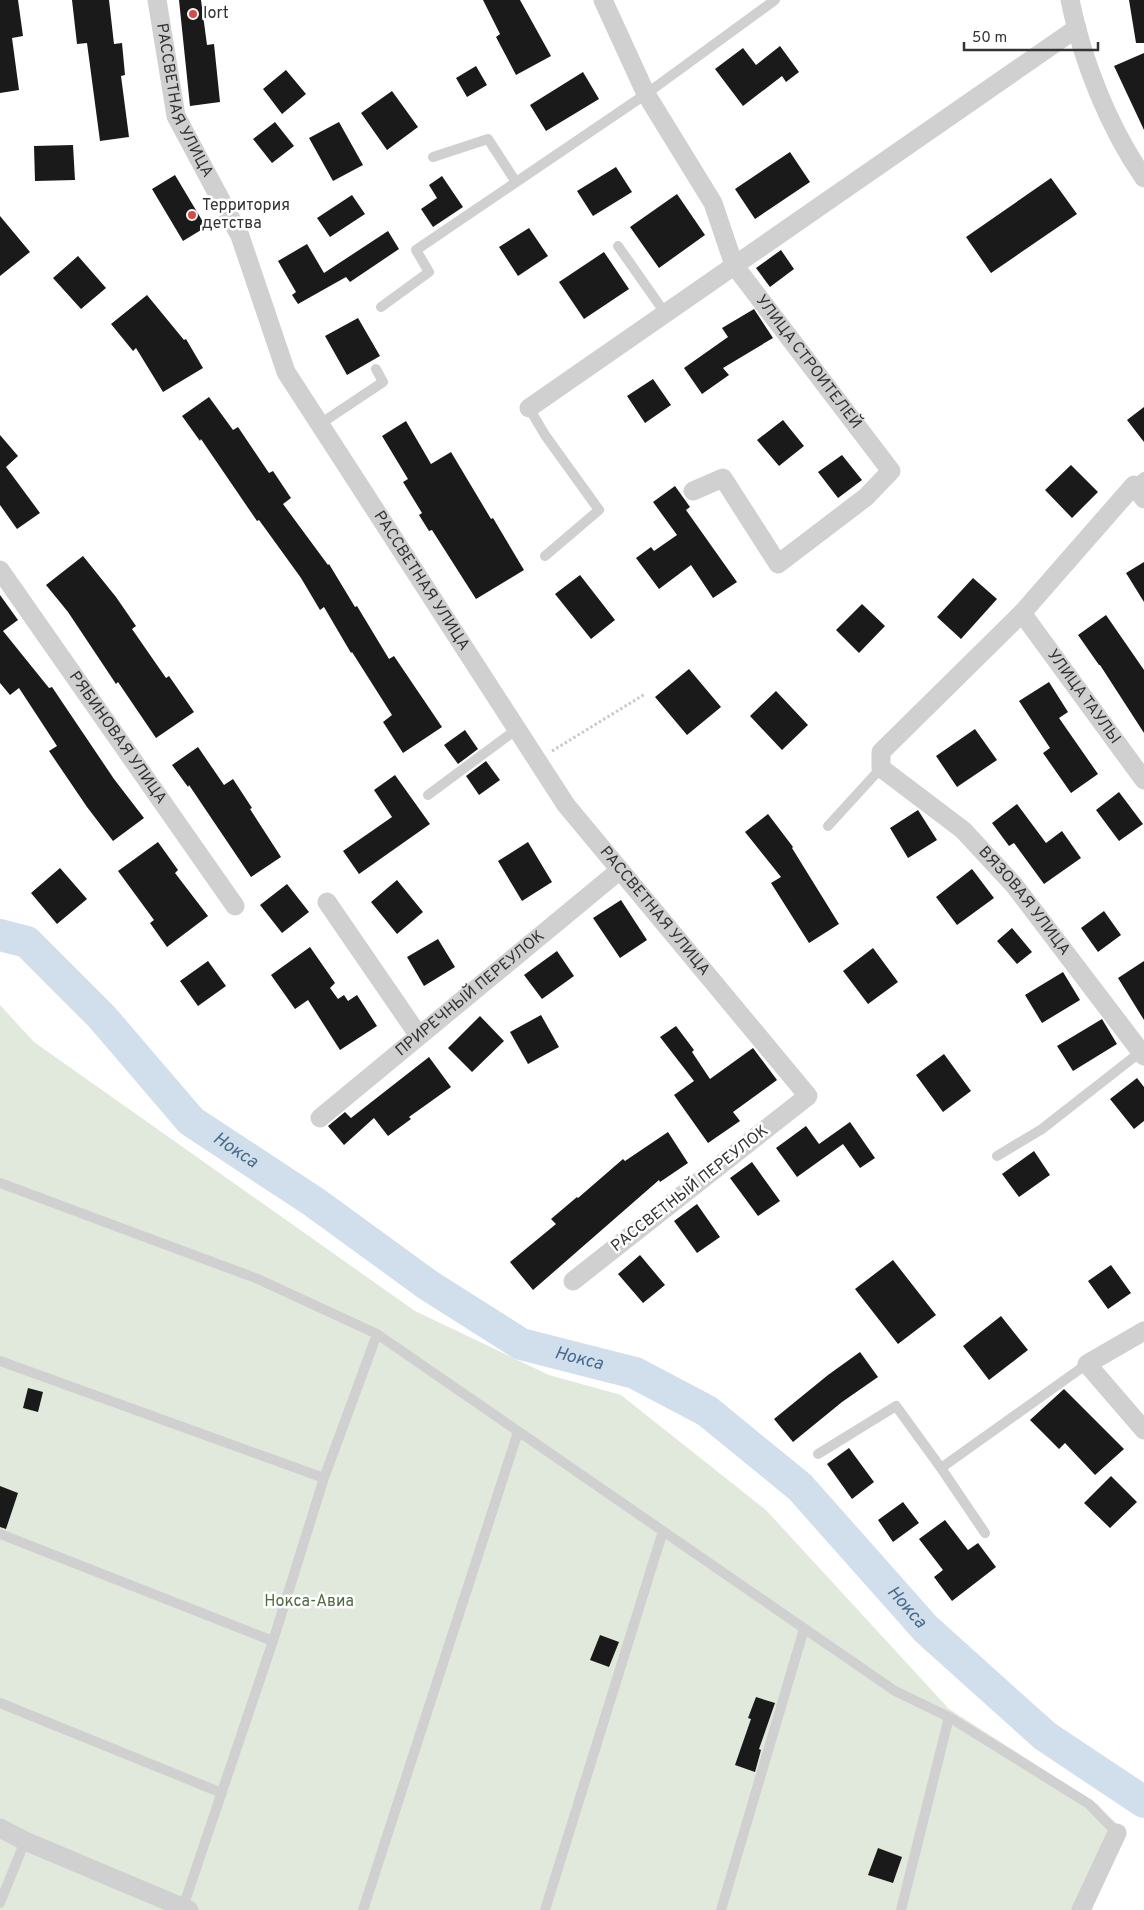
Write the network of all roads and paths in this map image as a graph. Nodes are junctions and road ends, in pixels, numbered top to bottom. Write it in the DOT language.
graph roads {
  1 [pos="157,0"];
  2 [pos="603,0"];
  3 [pos="775,0"];
  4 [pos="1070,0"];
  5 [pos="1077,28"];
  6 [pos="646,94"];
  7 [pos="433,157"];
  8 [pos="1144,178"];
  9 [pos="516,182"];
  10 [pos="618,246"];
  11 [pos="734,265"];
  12 [pos="381,307"];
  13 [pos="665,313"];
  14 [pos="376,369"];
  15 [pos="529,408"];
  16 [pos="320,424"];
  17 [pos="1141,487"];
  18 [pos="693,491"];
  19 [pos="545,556"];
  20 [pos="0,570"];
  21 [pos="1022,613"];
  22 [pos="645,694"];
  23 [pos="517,729"];
  24 [pos="537,760"];
  25 [pos="881,768"];
  26 [pos="1144,780"];
  27 [pos="428,795"];
  28 [pos="828,826"];
  29 [pos="620,870"];
  30 [pos="327,902"];
  31 [pos="235,906"];
  32 [pos="419,1036"];
  33 [pos="1143,1053"];
  34 [pos="808,1096"];
  35 [pos="320,1118"];
  36 [pos="997,1156"];
  37 [pos="0,1183"];
  38 [pos="573,1281"];
  39 [pos="1144,1331"];
  40 [pos="377,1334"];
  41 [pos="0,1361"];
  42 [pos="1087,1364"];
  43 [pos="1144,1430"];
  44 [pos="518,1432"];
  45 [pos="818,1454"];
  46 [pos="941,1468"];
  47 [pos="324,1478"];
  48 [pos="663,1531"];
  49 [pos="985,1533"];
  50 [pos="0,1534"];
  51 [pos="804,1629"];
  52 [pos="273,1641"];
  53 [pos="0,1703"];
  54 [pos="949,1717"];
  55 [pos="222,1793"];
  56 [pos="0,1828"];
  57 [pos="1117,1833"];
  58 [pos="25,1841"];
  59 [pos="0,1903"];
  60 [pos="185,1909"];
  61 [pos="363,1910"];
  62 [pos="545,1910"];
  63 [pos="721,1910"];
  64 [pos="901,1910"];
  65 [pos="1081,1910"];
  1 -- 16 [label="street, РАССВЕТНАЯ УЛИЦА"];
  2 -- 6 [label="street, УЛИЦА СТРОИТЕЛЕЙ"];
  3 -- 6 [label="lane"];
  4 -- 5 [label="street"];
  5 -- 8 [label="street"];
  5 -- 11 [label="street"];
  6 -- 9 [label="lane"];
  6 -- 11 [label="street, УЛИЦА СТРОИТЕЛЕЙ"];
  7 -- 9 [label="lane"];
  9 -- 12 [label="lane"];
  10 -- 13 [label="lane"];
  11 -- 13 [label="street"];
  11 -- 18 [label="street, УЛИЦА СТРОИТЕЛЕЙ"];
  13 -- 15 [label="street"];
  14 -- 16 [label="lane"];
  15 -- 19 [label="lane"];
  16 -- 23 [label="street, РАССВЕТНАЯ УЛИЦА"];
  17 -- 21 [label="street"];
  20 -- 31 [label="street, РЯБИНОВАЯ УЛИЦА"];
  21 -- 25 [label="street"];
  21 -- 26 [label="street, УЛИЦА ТАУЛЫ"];
  22 -- 24 [label="path"];
  23 -- 24 [label="street, РАССВЕТНАЯ УЛИЦА"];
  23 -- 27 [label="lane"];
  24 -- 29 [label="street, РАССВЕТНАЯ УЛИЦА"];
  25 -- 28 [label="lane"];
  25 -- 33 [label="street, ВЯЗОВАЯ УЛИЦА"];
  29 -- 32 [label="street, ПРИРЕЧНЫЙ ПЕРЕУЛОК"];
  29 -- 34 [label="street, РАССВЕТНАЯ УЛИЦА"];
  30 -- 32 [label="street"];
  32 -- 35 [label="street, ПРИРЕЧНЫЙ ПЕРЕУЛОК"];
  33 -- 36 [label="lane"];
  34 -- 38 [label="street, РАССВЕТНЫЙ ПЕРЕУЛОК"];
  37 -- 40 [label="lane"];
  39 -- 42 [label="street"];
  40 -- 44 [label="lane"];
  40 -- 47 [label="lane"];
  41 -- 47 [label="lane"];
  42 -- 43 [label="street"];
  42 -- 46 [label="lane"];
  44 -- 48 [label="lane"];
  44 -- 61 [label="lane"];
  45 -- 46 [label="lane"];
  46 -- 49 [label="lane"];
  47 -- 52 [label="lane"];
  48 -- 51 [label="lane"];
  48 -- 62 [label="lane"];
  50 -- 52 [label="lane"];
  51 -- 54 [label="lane"];
  51 -- 63 [label="lane"];
  52 -- 55 [label="lane"];
  53 -- 55 [label="lane"];
  54 -- 57 [label="lane"];
  54 -- 64 [label="lane"];
  55 -- 60 [label="lane"];
  56 -- 58 [label="street"];
  57 -- 65 [label="street"];
  58 -- 59 [label="lane"];
  58 -- 60 [label="street"];
}
